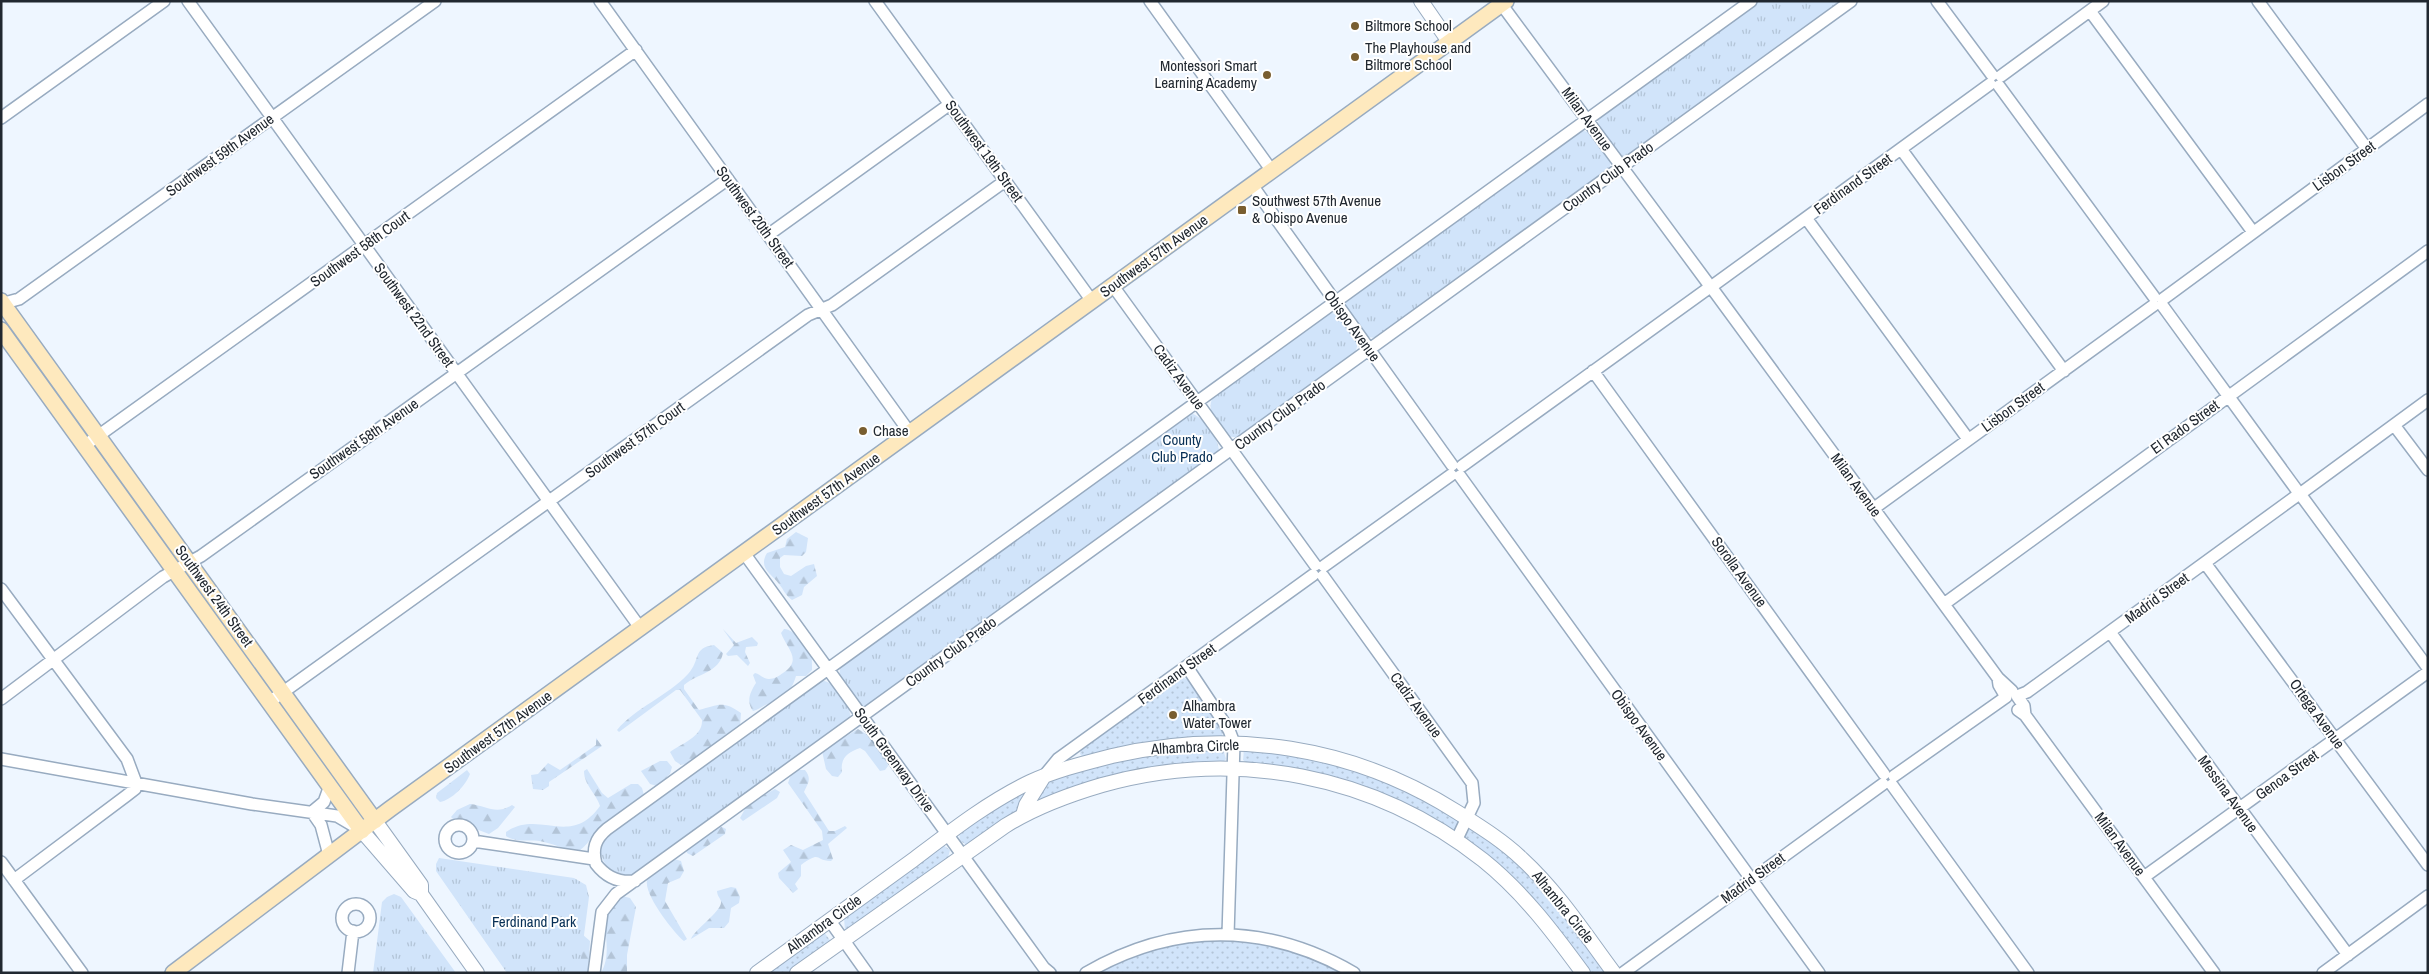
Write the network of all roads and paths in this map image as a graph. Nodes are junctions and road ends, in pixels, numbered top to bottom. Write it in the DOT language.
graph roads {
  1 [pos="164,1"];
  2 [pos="188,1"];
  3 [pos="435,1"];
  4 [pos="600,1"];
  5 [pos="875,1"];
  6 [pos="1150,1"];
  7 [pos="1421,1"];
  8 [pos="1752,1"];
  9 [pos="1851,1"];
  10 [pos="1937,1"];
  11 [pos="2104,1"];
  12 [pos="2258,1"];
  13 [pos="1504,3"];
  14 [pos="2090,11"];
  15 [pos="1450,43"];
  16 [pos="636,50"];
  17 [pos="1995,80"];
  18 [pos="950,104"];
  19 [pos="2428,104"];
  20 [pos="1,118"];
  21 [pos="272,118"];
  22 [pos="1587,120"];
  23 [pos="2367,149"];
  24 [pos="1901,150"];
  25 [pos="1622,167"];
  26 [pos="1272,171"];
  27 [pos="728,179"];
  28 [pos="1005,180"];
  29 [pos="1252,185"];
  30 [pos="1806,218"];
  31 [pos="2253,232"];
  32 [pos="768,235"];
  33 [pos="364,246"];
  34 [pos="2428,251"];
  35 [pos="1113,286"];
  36 [pos="1710,287"];
  37 [pos="1092,301"];
  38 [pos="2158,302"];
  39 [pos="2,303"];
  40 [pos="1335,303"];
  41 [pos="821,309"];
  42 [pos="1,330"];
  43 [pos="1369,350"];
  44 [pos="1593,370"];
  45 [pos="2064,371"];
  46 [pos="456,374"];
  47 [pos="2228,396"];
  48 [pos="2428,400"];
  49 [pos="1197,402"];
  50 [pos="2394,425"];
  51 [pos="910,433"];
  52 [pos="98,436"];
  53 [pos="1968,439"];
  54 [pos="84,446"];
  55 [pos="1231,449"];
  56 [pos="2428,470"];
  57 [pos="1456,471"];
  58 [pos="2300,493"];
  59 [pos="549,502"];
  60 [pos="1873,509"];
  61 [pos="744,554"];
  62 [pos="190,562"];
  63 [pos="2205,563"];
  64 [pos="174,570"];
  65 [pos="1319,571"];
  66 [pos="1,589"];
  67 [pos="1944,604"];
  68 [pos="641,629"];
  69 [pos="2110,632"];
  70 [pos="53,660"];
  71 [pos="1187,667"];
  72 [pos="829,670"];
  73 [pos="2428,670"];
  74 [pos="283,693"];
  75 [pos="2012,696"];
  76 [pos="1,699"];
  77 [pos="268,703"];
  78 [pos="862,717"];
  79 [pos="2336,740"];
  80 [pos="1234,743"];
  81 [pos="1,759"];
  82 [pos="1234,768"];
  83 [pos="1044,776"];
  84 [pos="1888,780"];
  85 [pos="136,783"];
  86 [pos="329,788"];
  87 [pos="2240,809"];
  88 [pos="312,812"];
  89 [pos="1023,815"];
  90 [pos="1467,818"];
  91 [pos="375,821"];
  92 [pos="362,831"];
  93 [pos="948,834"];
  94 [pos="1456,841"];
  95 [pos="474,842"];
  96 [pos="329,855"];
  97 [pos="963,856"];
  98 [pos="594,859"];
  99 [pos="1,862"];
  100 [pos="2428,865"];
  101 [pos="2144,877"];
  102 [pos="1751,879"];
  103 [pos="14,880"];
  104 [pos="635,880"];
  105 [pos="421,894"];
  106 [pos="2428,896"];
  107 [pos="830,921"];
  108 [pos="353,932"];
  109 [pos="1228,935"];
  110 [pos="844,940"];
  111 [pos="2348,955"];
  112 [pos="1046,971"];
  113 [pos="82,973"];
  114 [pos="173,973"];
  115 [pos="348,973"];
  116 [pos="478,973"];
  117 [pos="594,973"];
  118 [pos="757,973"];
  119 [pos="797,973"];
  120 [pos="867,973"];
  121 [pos="1086,973"];
  122 [pos="1354,973"];
  123 [pos="1583,973"];
  124 [pos="1614,973"];
  125 [pos="1622,973"];
  126 [pos="1819,973"];
  127 [pos="2028,973"];
  128 [pos="2214,973"];
  129 [pos="2323,973"];
  1 -- 20 [label="street"];
  2 -- 21 [label="street, Southwest 22nd Street"];
  3 -- 21 [label="street, Southwest 59th Avenue"];
  4 -- 16 [label="street, Southwest 20th Street"];
  5 -- 18 [label="street, Southwest 19th Street"];
  6 -- 26 [label="street"];
  7 -- 15 [label="street"];
  8 -- 22 [label="street"];
  9 -- 25 [label="street, Country Club Prado"];
  10 -- 17 [label="street"];
  11 -- 14 [label="street, Ferdinand Street"];
  12 -- 23 [label="street"];
  13 -- 15 [label="main road, Southwest 57th Avenue"];
  13 -- 22 [label="street, Milan Avenue"];
  14 -- 17 [label="street, Ferdinand Street"];
  14 -- 31 [label="street"];
  15 -- 26 [label="main road, Southwest 57th Avenue"];
  16 -- 27 [label="street, Southwest 20th Street"];
  16 -- 33 [label="street, Southwest 58th Court"];
  17 -- 24 [label="street, Ferdinand Street"];
  17 -- 38 [label="street"];
  18 -- 28 [label="street, Southwest 19th Street"];
  18 -- 32 [label="street"];
  19 -- 23 [label="street, Lisbon Street"];
  21 -- 33 [label="street, Southwest 22nd Street"];
  21 -- 39 [label="street, Southwest 59th Avenue"];
  22 -- 25 [label="street, Milan Avenue"];
  22 -- 40 [label="street"];
  23 -- 31 [label="street, Lisbon Street"];
  24 -- 30 [label="street, Ferdinand Street"];
  24 -- 45 [label="street"];
  25 -- 36 [label="street, Milan Avenue"];
  25 -- 43 [label="street, Country Club Prado"];
  26 -- 29 [label="main road, Southwest 57th Avenue"];
  27 -- 32 [label="street, Southwest 20th Street"];
  27 -- 46 [label="street, Southwest 58th Avenue"];
  28 -- 37 [label="street, Southwest 19th Street"];
  28 -- 41 [label="street, Southwest 57th Court"];
  29 -- 35 [label="main road, Southwest 57th Avenue"];
  29 -- 40 [label="street, Obispo Avenue"];
  30 -- 36 [label="street, Ferdinand Street"];
  30 -- 53 [label="street"];
  31 -- 38 [label="street, Lisbon Street"];
  32 -- 41 [label="street, Southwest 20th Street"];
  33 -- 46 [label="street, Southwest 22nd Street"];
  33 -- 52 [label="street, Southwest 58th Court"];
  34 -- 47 [label="street, El Rado Street"];
  35 -- 37 [label="main road, Southwest 57th Avenue"];
  35 -- 49 [label="street, Cadiz Avenue"];
  36 -- 44 [label="street, Ferdinand Street"];
  36 -- 60 [label="street, Milan Avenue"];
  37 -- 51 [label="main road, Southwest 57th Avenue"];
  38 -- 45 [label="street, Lisbon Street"];
  38 -- 47 [label="street"];
  39 -- 52 [label="main road, Southwest 24th Street"];
  40 -- 43 [label="street, Obispo Avenue"];
  40 -- 49 [label="street"];
  41 -- 51 [label="street, Southwest 20th Street"];
  41 -- 59 [label="street, Southwest 57th Court"];
  42 -- 54 [label="main road, Southwest 24th Street"];
  43 -- 55 [label="street, Country Club Prado"];
  43 -- 57 [label="street, Obispo Avenue"];
  44 -- 57 [label="street, Ferdinand Street"];
  44 -- 84 [label="street, Sorolla Avenue"];
  45 -- 53 [label="street, Lisbon Street"];
  46 -- 59 [label="street, Southwest 22nd Street"];
  46 -- 62 [label="street, Southwest 58th Avenue"];
  47 -- 58 [label="street"];
  47 -- 67 [label="street, El Rado Street"];
  48 -- 50 [label="street, Madrid Street"];
  49 -- 55 [label="street, Cadiz Avenue"];
  49 -- 72 [label="street"];
  50 -- 56 [label="street"];
  50 -- 58 [label="street, Madrid Street"];
  51 -- 61 [label="main road, Southwest 57th Avenue"];
  52 -- 54 [label="street, Southwest 58th Court"];
  52 -- 62 [label="main road, Southwest 24th Street"];
  53 -- 60 [label="street, Lisbon Street"];
  54 -- 64 [label="main road, Southwest 24th Street"];
  55 -- 65 [label="street, Cadiz Avenue"];
  55 -- 78 [label="street, Country Club Prado"];
  57 -- 65 [label="street, Ferdinand Street"];
  57 -- 102 [label="street, Obispo Avenue"];
  58 -- 63 [label="street, Madrid Street"];
  58 -- 73 [label="street"];
  59 -- 68 [label="street, Southwest 22nd Street"];
  59 -- 74 [label="street, Southwest 57th Court"];
  60 -- 67 [label="street, Milan Avenue"];
  61 -- 68 [label="main road, Southwest 57th Avenue"];
  61 -- 72 [label="street, South Greenway Drive"];
  62 -- 64 [label="street, Southwest 58th Avenue"];
  62 -- 74 [label="main road, Southwest 24th Street"];
  63 -- 69 [label="street, Madrid Street"];
  63 -- 79 [label="street, Ortega Avenue"];
  64 -- 70 [label="street, Southwest 58th Avenue"];
  64 -- 77 [label="main road, Southwest 24th Street"];
  65 -- 71 [label="street, Ferdinand Street"];
  65 -- 90 [label="street, Cadiz Avenue"];
  66 -- 70 [label="street"];
  67 -- 75 [label="street, Milan Avenue"];
  68 -- 91 [label="main road, Southwest 57th Avenue"];
  69 -- 75 [label="street, Madrid Street"];
  69 -- 87 [label="street, Messina Avenue"];
  70 -- 76 [label="street, Southwest 58th Avenue"];
  70 -- 85 [label="street"];
  71 -- 80 [label="street"];
  71 -- 83 [label="street, Ferdinand Street"];
  72 -- 78 [label="street, South Greenway Drive"];
  72 -- 98 [label="street"];
  73 -- 79 [label="street, Genoa Street"];
  74 -- 77 [label="street, Southwest 57th Court"];
  74 -- 91 [label="main road, Southwest 24th Street"];
  75 -- 84 [label="street, Madrid Street"];
  75 -- 101 [label="street, Milan Avenue"];
  77 -- 86 [label="main road, Southwest 24th Street"];
  78 -- 93 [label="street, South Greenway Drive"];
  78 -- 104 [label="street, Country Club Prado"];
  79 -- 87 [label="street, Genoa Street"];
  79 -- 100 [label="street, Ortega Avenue"];
  80 -- 82 [label="street"];
  80 -- 83 [label="street, Alhambra Circle"];
  80 -- 90 [label="street, Alhambra Circle"];
  81 -- 85 [label="street"];
  82 -- 89 [label="street, Alhambra Circle"];
  82 -- 94 [label="street, Alhambra Circle"];
  82 -- 109 [label="street"];
  83 -- 89 [label="street"];
  83 -- 93 [label="street, Alhambra Circle"];
  84 -- 102 [label="street, Madrid Street"];
  84 -- 127 [label="street, Sorolla Avenue"];
  85 -- 88 [label="street"];
  85 -- 103 [label="street"];
  86 -- 88 [label="street"];
  86 -- 92 [label="main road, Southwest 24th Street"];
  87 -- 101 [label="street, Genoa Street"];
  87 -- 111 [label="street, Messina Avenue"];
  88 -- 92 [label="street"];
  88 -- 96 [label="street"];
  89 -- 97 [label="street, Alhambra Circle"];
  90 -- 94 [label="street, Cadiz Avenue"];
  90 -- 124 [label="street, Alhambra Circle"];
  91 -- 92 [label="main road, Southwest 57th Avenue"];
  91 -- 105 [label="street, Southwest 24th Street"];
  92 -- 96 [label="main road, Southwest 57th Avenue"];
  92 -- 105 [label="street, Southwest 24th Street"];
  93 -- 97 [label="street, South Greenway Drive"];
  93 -- 107 [label="street, Alhambra Circle"];
  94 -- 123 [label="street, Alhambra Circle"];
  95 -- 98 [label="street"];
  96 -- 114 [label="main road, Southwest 57th Avenue"];
  97 -- 110 [label="street, Alhambra Circle"];
  97 -- 112 [label="street, South Greenway Drive"];
  98 -- 104 [label="street"];
  99 -- 103 [label="street"];
  101 -- 128 [label="street, Milan Avenue"];
  102 -- 125 [label="street, Madrid Street"];
  102 -- 126 [label="street, Obispo Avenue"];
  103 -- 113 [label="street"];
  104 -- 117 [label="street, Country Club Prado"];
  105 -- 116 [label="street, Southwest 24th Street"];
  106 -- 111 [label="street"];
  107 -- 110 [label="street"];
  107 -- 118 [label="street, Alhambra Circle"];
  108 -- 115 [label="street"];
  109 -- 121 [label="street"];
  109 -- 122 [label="street"];
  110 -- 119 [label="street, Alhambra Circle"];
  110 -- 120 [label="street"];
  111 -- 129 [label="street"];
}
